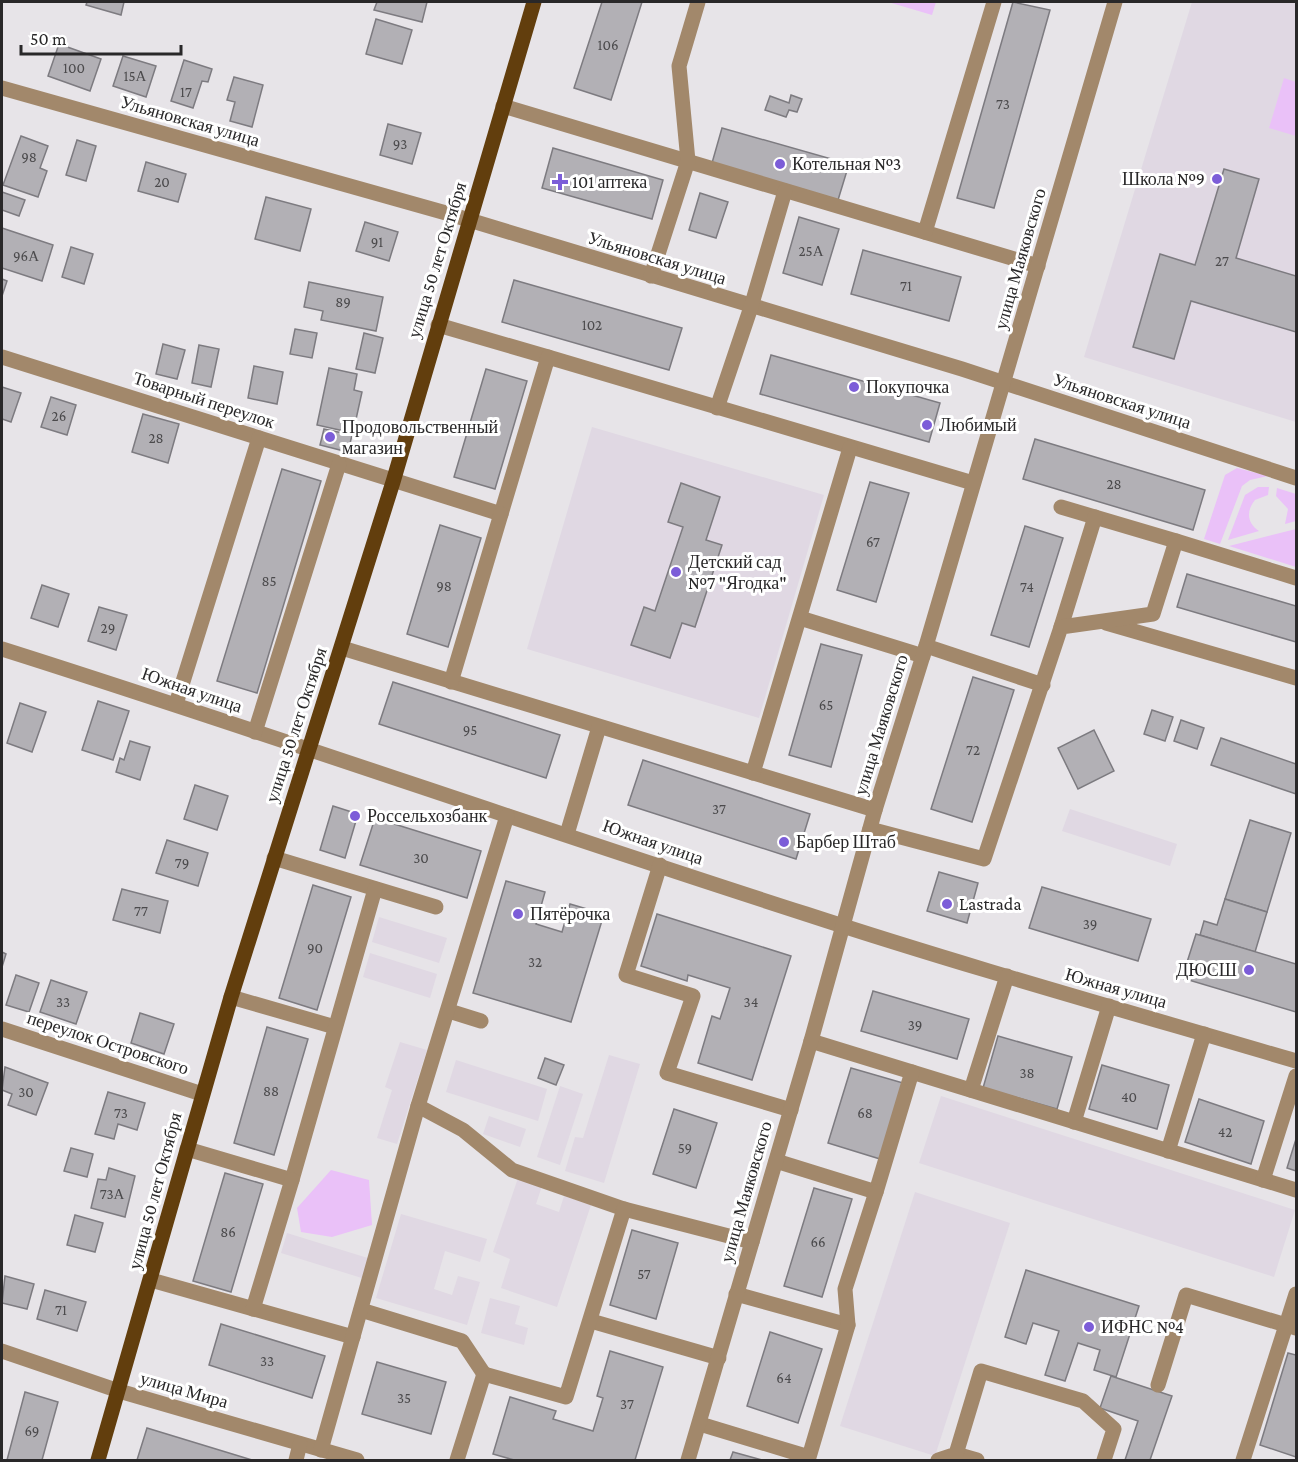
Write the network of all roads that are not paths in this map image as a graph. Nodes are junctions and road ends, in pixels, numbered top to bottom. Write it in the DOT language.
graph roads {
  1 [pos="534,2"];
  2 [pos="698,2"];
  3 [pos="994,2"];
  4 [pos="1115,2"];
  5 [pos="2,88"];
  6 [pos="503,106"];
  7 [pos="688,161"];
  8 [pos="785,190"];
  9 [pos="469,221"];
  10 [pos="925,232"];
  11 [pos="1038,266"];
  12 [pos="651,276"];
  13 [pos="751,307"];
  14 [pos="438,325"];
  15 [pos="2,357"];
  16 [pos="548,357"];
  17 [pos="1004,383"];
  18 [pos="717,408"];
  19 [pos="259,438"];
  20 [pos="850,448"];
  21 [pos="339,464"];
  22 [pos="1296,478"];
  23 [pos="393,482"];
  24 [pos="973,483"];
  25 [pos="1061,507"];
  26 [pos="501,514"];
  27 [pos="1095,517"];
  28 [pos="1176,542"];
  29 [pos="1296,579"];
  30 [pos="1153,614"];
  31 [pos="800,618"];
  32 [pos="1100,622"];
  33 [pos="1061,627"];
  34 [pos="1147,635"];
  35 [pos="342,648"];
  36 [pos="2,649"];
  37 [pos="925,651"];
  38 [pos="1296,678"];
  39 [pos="451,682"];
  40 [pos="1043,685"];
  41 [pos="176,704"];
  42 [pos="599,727"];
  43 [pos="255,732"];
  44 [pos="308,751"];
  45 [pos="753,773"];
  46 [pos="876,810"];
  47 [pos="507,816"];
  48 [pos="870,829"];
  49 [pos="567,834"];
  50 [pos="274,858"];
  51 [pos="660,865"];
  52 [pos="375,889"];
  53 [pos="436,907"];
  54 [pos="843,926"];
  55 [pos="1007,976"];
  56 [pos="231,997"];
  57 [pos="1109,1006"];
  58 [pos="449,1011"];
  59 [pos="481,1021"];
  60 [pos="335,1027"];
  61 [pos="2,1029"];
  62 [pos="1204,1034"];
  63 [pos="811,1041"];
  64 [pos="1296,1061"];
  65 [pos="912,1072"];
  66 [pos="1296,1076"];
  67 [pos="971,1090"];
  68 [pos="202,1094"];
  69 [pos="418,1106"];
  70 [pos="791,1110"];
  71 [pos="1074,1122"];
  72 [pos="187,1149"];
  73 [pos="1168,1151"];
  74 [pos="776,1161"];
  75 [pos="292,1180"];
  76 [pos="1263,1180"];
  77 [pos="1296,1190"];
  78 [pos="876,1192"];
  79 [pos="624,1209"];
  80 [pos="752,1242"];
  81 [pos="151,1280"];
  82 [pos="736,1294"];
  83 [pos="1296,1294"];
  84 [pos="253,1310"];
  85 [pos="361,1310"];
  86 [pos="591,1321"];
  87 [pos="848,1325"];
  88 [pos="1291,1327"];
  89 [pos="353,1337"];
  90 [pos="2,1351"];
  91 [pos="719,1358"];
  92 [pos="484,1374"];
  93 [pos="1158,1385"];
  94 [pos="119,1391"];
  95 [pos="700,1424"];
  96 [pos="300,1444"];
  97 [pos="321,1450"];
  98 [pos="956,1454"];
  99 [pos="815,1459"];
  100 [pos="1245,1460"];
  101 [pos="98,1461"];
  102 [pos="296,1461"];
  103 [pos="357,1461"];
  104 [pos="457,1461"];
  105 [pos="688,1461"];
  106 [pos="938,1461"];
  107 [pos="977,1461"];
  108 [pos="1104,1461"];
  1 -- 6 [label="main road, улица 50 лет Октября"];
  2 -- 7 [label="street"];
  3 -- 10 [label="street"];
  4 -- 11 [label="street, улица Маяковского"];
  5 -- 9 [label="street, Ульяновская улица"];
  6 -- 7 [label="street"];
  6 -- 9 [label="main road, улица 50 лет Октября"];
  7 -- 8 [label="street"];
  7 -- 12 [label="street"];
  8 -- 10 [label="street"];
  8 -- 13 [label="street"];
  9 -- 12 [label="street, Ульяновская улица"];
  9 -- 14 [label="main road, улица 50 лет Октября"];
  10 -- 11 [label="street"];
  11 -- 17 [label="street, улица Маяковского"];
  12 -- 13 [label="street, Ульяновская улица"];
  13 -- 17 [label="street, Ульяновская улица"];
  13 -- 18 [label="street"];
  14 -- 16 [label="street"];
  14 -- 23 [label="main road, улица 50 лет Октября"];
  15 -- 19 [label="street, Товарный переулок"];
  16 -- 18 [label="street"];
  16 -- 26 [label="street"];
  17 -- 22 [label="street, Ульяновская улица"];
  17 -- 24 [label="street, улица Маяковского"];
  18 -- 20 [label="street"];
  19 -- 21 [label="street, Товарный переулок"];
  19 -- 41 [label="street"];
  20 -- 24 [label="street"];
  20 -- 31 [label="street"];
  21 -- 23 [label="street, Товарный переулок"];
  21 -- 43 [label="street"];
  23 -- 26 [label="street, Товарный переулок"];
  23 -- 35 [label="main road, улица 50 лет Октября"];
  24 -- 37 [label="street, улица Маяковского"];
  25 -- 27 [label="street"];
  26 -- 39 [label="street"];
  27 -- 28 [label="street"];
  27 -- 33 [label="street"];
  28 -- 29 [label="street"];
  28 -- 30 [label="street"];
  30 -- 32 [label="street"];
  30 -- 34 [label="street"];
  31 -- 37 [label="street"];
  31 -- 45 [label="street"];
  32 -- 33 [label="street"];
  32 -- 34 [label="street"];
  33 -- 40 [label="street"];
  34 -- 38 [label="street"];
  35 -- 39 [label="street"];
  35 -- 44 [label="main road, улица 50 лет Октября"];
  36 -- 41 [label="street, Южная улица"];
  37 -- 40 [label="street"];
  37 -- 46 [label="street, улица Маяковского"];
  39 -- 42 [label="street"];
  40 -- 48 [label="street"];
  41 -- 43 [label="street, Южная улица"];
  42 -- 45 [label="street"];
  42 -- 49 [label="street"];
  43 -- 44 [label="street, Южная улица"];
  44 -- 47 [label="street, Южная улица"];
  44 -- 50 [label="main road, улица 50 лет Октября"];
  45 -- 46 [label="street"];
  46 -- 48 [label="street, улица Маяковского"];
  47 -- 49 [label="street, Южная улица"];
  47 -- 58 [label="street"];
  48 -- 54 [label="street, улица Маяковского"];
  49 -- 51 [label="street, Южная улица"];
  50 -- 52 [label="street"];
  50 -- 56 [label="main road, улица 50 лет Октября"];
  51 -- 54 [label="street, Южная улица"];
  51 -- 70 [label="street"];
  52 -- 53 [label="street"];
  52 -- 60 [label="street"];
  54 -- 55 [label="street, Южная улица"];
  54 -- 63 [label="street, улица Маяковского"];
  55 -- 57 [label="street, Южная улица"];
  55 -- 67 [label="street"];
  56 -- 60 [label="street"];
  56 -- 68 [label="main road, улица 50 лет Октября"];
  57 -- 62 [label="street, Южная улица"];
  57 -- 71 [label="street"];
  58 -- 59 [label="street"];
  58 -- 69 [label="street"];
  60 -- 75 [label="street"];
  61 -- 68 [label="street, переулок Островского"];
  62 -- 64 [label="street, Южная улица"];
  62 -- 73 [label="street"];
  63 -- 65 [label="street"];
  63 -- 70 [label="street, улица Маяковского"];
  65 -- 67 [label="street"];
  65 -- 78 [label="street"];
  66 -- 76 [label="street"];
  67 -- 71 [label="street"];
  68 -- 72 [label="main road, улица 50 лет Октября"];
  69 -- 79 [label="street"];
  69 -- 85 [label="street"];
  70 -- 74 [label="street, улица Маяковского"];
  71 -- 73 [label="street"];
  72 -- 75 [label="street"];
  72 -- 81 [label="main road, улица 50 лет Октября"];
  73 -- 76 [label="street"];
  74 -- 78 [label="street"];
  74 -- 80 [label="street, улица Маяковского"];
  75 -- 84 [label="street"];
  76 -- 77 [label="street"];
  78 -- 87 [label="street"];
  79 -- 80 [label="street"];
  79 -- 86 [label="street"];
  80 -- 82 [label="street, улица Маяковского"];
  81 -- 84 [label="street"];
  81 -- 94 [label="main road, улица 50 лет Октября"];
  82 -- 87 [label="street"];
  82 -- 91 [label="street, улица Маяковского"];
  83 -- 88 [label="street"];
  84 -- 89 [label="street"];
  85 -- 89 [label="street"];
  85 -- 92 [label="street"];
  86 -- 91 [label="street"];
  86 -- 92 [label="street"];
  87 -- 99 [label="street"];
  88 -- 93 [label="street"];
  88 -- 100 [label="street"];
  89 -- 97 [label="street"];
  90 -- 94 [label="street, улица Мира"];
  91 -- 95 [label="street, улица Маяковского"];
  92 -- 104 [label="street"];
  94 -- 96 [label="street, улица Мира"];
  94 -- 101 [label="main road, улица 50 лет Октября"];
  95 -- 99 [label="street"];
  95 -- 105 [label="street, улица Маяковского"];
  96 -- 97 [label="street, улица Мира"];
  96 -- 102 [label="street"];
  97 -- 103 [label="street, улица Мира"];
  98 -- 106 [label="street"];
  98 -- 107 [label="street"];
  98 -- 108 [label="street"];
}
